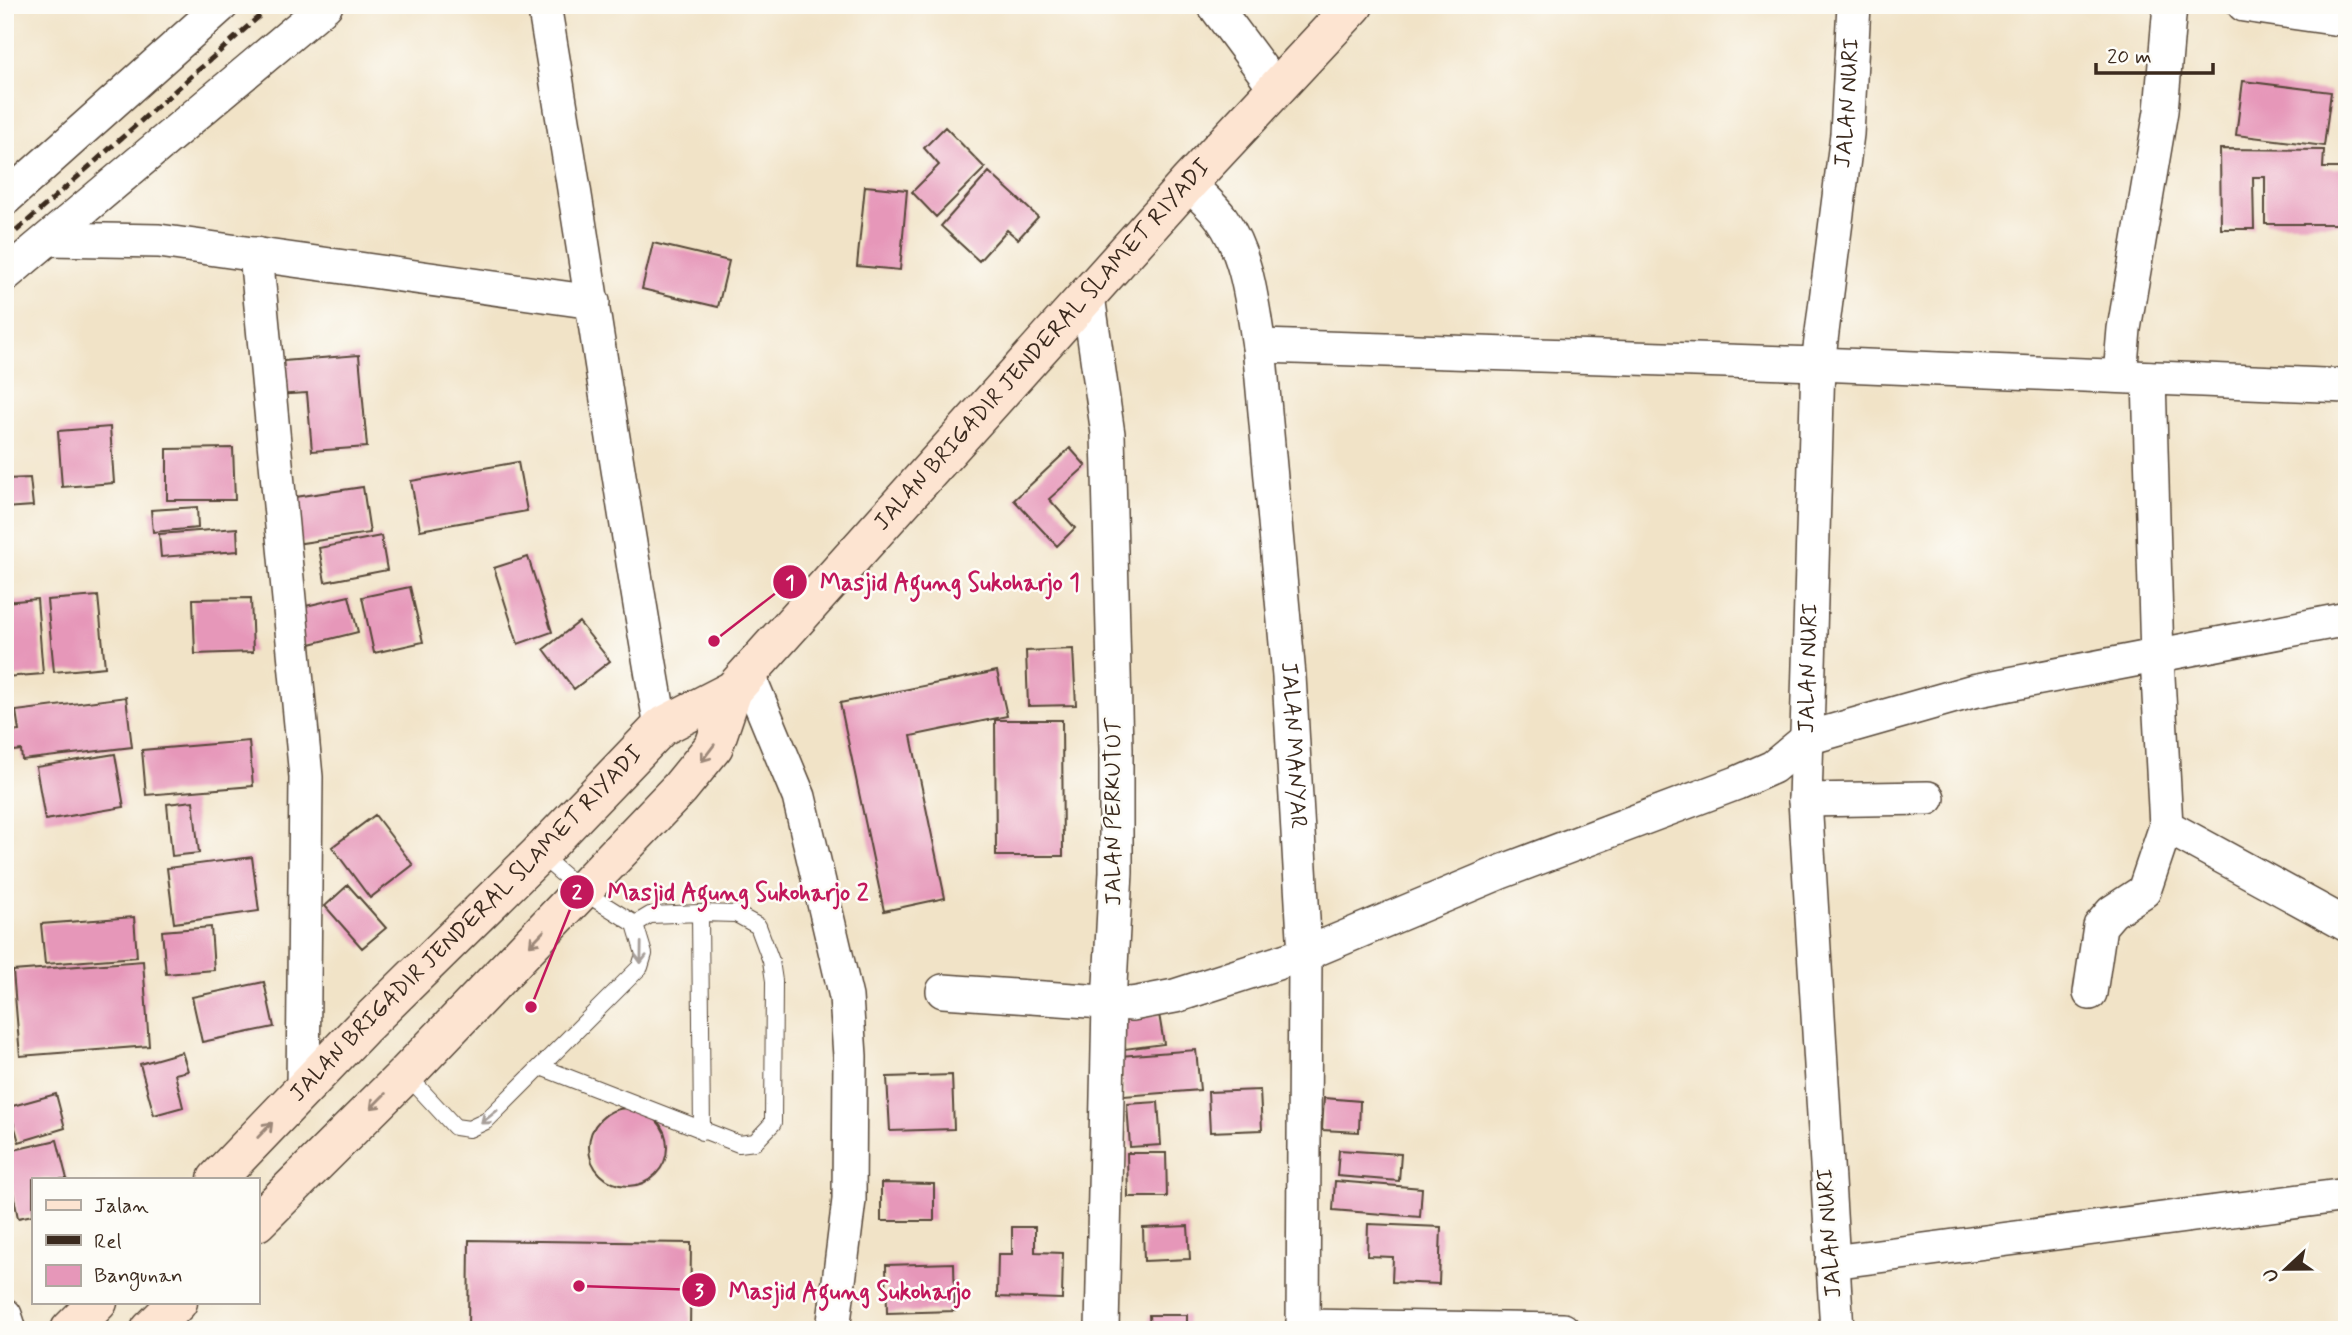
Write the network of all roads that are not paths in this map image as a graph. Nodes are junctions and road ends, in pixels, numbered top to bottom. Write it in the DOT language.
graph roads {
  1 [pos="222,5"];
  2 [pos="326,5"];
  3 [pos="544,5"];
  4 [pos="1214,5"];
  5 [pos="1354,5"];
  6 [pos="1854,5"];
  7 [pos="2169,5"];
  8 [pos="2244,5"];
  9 [pos="2347,20"];
  10 [pos="1277,90"];
  11 [pos="1188,183"];
  12 [pos="5,200"];
  13 [pos="49,239"];
  14 [pos="256,254"];
  15 [pos="5,275"];
  16 [pos="1088,296"];
  17 [pos="593,302"];
  18 [pos="1259,346"];
  19 [pos="1818,364"];
  20 [pos="2134,377"];
  21 [pos="2347,386"];
  22 [pos="2347,619"];
  23 [pos="2157,658"];
  24 [pos="741,682"];
  25 [pos="661,727"];
  26 [pos="1808,738"];
  27 [pos="1928,798"];
  28 [pos="1805,800"];
  29 [pos="2166,826"];
  30 [pos="539,854"];
  31 [pos="582,891"];
  32 [pos="700,913"];
  33 [pos="635,923"];
  34 [pos="2347,925"];
  35 [pos="1305,954"];
  36 [pos="943,991"];
  37 [pos="2090,993"];
  38 [pos="1109,1003"];
  39 [pos="541,1067"];
  40 [pos="406,1074"];
  41 [pos="303,1091"];
  42 [pos="702,1132"];
  43 [pos="218,1178"];
  44 [pos="2347,1195"];
  45 [pos="259,1220"];
  46 [pos="1832,1262"];
  47 [pos="96,1304"];
  48 [pos="176,1304"];
  49 [pos="5,1315"];
  50 [pos="1304,1328"];
  51 [pos="10,1330"];
  52 [pos="70,1330"];
  53 [pos="149,1330"];
  54 [pos="833,1330"];
  55 [pos="1102,1330"];
  56 [pos="1563,1330"];
  57 [pos="1837,1330"];
  1 -- 12 [label="street"];
  2 -- 13 [label="street"];
  3 -- 17 [label="street"];
  4 -- 10 [label="street"];
  5 -- 10 [label="main road, JALAN BRIGADIR JENDERAL SLAMET RIYADI"];
  6 -- 19 [label="street, JALAN NURI"];
  7 -- 20 [label="street"];
  8 -- 9 [label="street"];
  10 -- 11 [label="main road, JALAN BRIGADIR JENDERAL SLAMET RIYADI"];
  11 -- 16 [label="main road, JALAN BRIGADIR JENDERAL SLAMET RIYADI"];
  11 -- 18 [label="street, JALAN MANYAR"];
  13 -- 14 [label="street"];
  13 -- 15 [label="street"];
  14 -- 17 [label="street"];
  14 -- 41 [label="street"];
  16 -- 24 [label="main road, JALAN BRIGADIR JENDERAL SLAMET RIYADI"];
  16 -- 38 [label="street, JALAN PERKUTUT"];
  17 -- 25 [label="street"];
  18 -- 19 [label="street"];
  18 -- 35 [label="street, JALAN MANYAR"];
  19 -- 20 [label="street"];
  19 -- 26 [label="street, JALAN NURI"];
  20 -- 21 [label="street"];
  20 -- 23 [label="street"];
  22 -- 23 [label="street"];
  23 -- 26 [label="street"];
  23 -- 29 [label="street"];
  24 -- 25 [label="main road, JALAN BRIGADIR JENDERAL SLAMET RIYADI"];
  24 -- 31 [label="main road, JALAN BRIGADIR JENDERAL SLAMET RIYADI, one-way"];
  24 -- 54 [label="street"];
  25 -- 30 [label="main road, JALAN BRIGADIR JENDERAL SLAMET RIYADI"];
  26 -- 28 [label="street, JALAN NURI"];
  26 -- 35 [label="street"];
  27 -- 28 [label="street"];
  28 -- 46 [label="street, JALAN NURI"];
  29 -- 34 [label="street"];
  29 -- 37 [label="street"];
  30 -- 31 [label="lane"];
  30 -- 41 [label="main road, JALAN BRIGADIR JENDERAL SLAMET RIYADI"];
  31 -- 33 [label="lane"];
  31 -- 40 [label="main road, JALAN BRIGADIR JENDERAL SLAMET RIYADI, one-way"];
  32 -- 33 [label="lane"];
  32 -- 42 [label="lane"];
  32 -- 42 [label="lane"];
  33 -- 39 [label="lane, one-way"];
  35 -- 38 [label="street"];
  35 -- 50 [label="street, JALAN MANYAR"];
  36 -- 38 [label="street"];
  38 -- 55 [label="street, JALAN PERKUTUT"];
  39 -- 40 [label="lane, one-way"];
  39 -- 42 [label="lane"];
  40 -- 45 [label="main road, JALAN BRIGADIR JENDERAL SLAMET RIYADI, one-way"];
  43 -- 41 [label="main road, JALAN BRIGADIR JENDERAL SLAMET RIYADI, one-way"];
  44 -- 46 [label="street"];
  46 -- 57 [label="street, JALAN NURI"];
  47 -- 52 [label="main road"];
  48 -- 53 [label="main road"];
  49 -- 51 [label="street"];
  50 -- 56 [label="street"];
}
